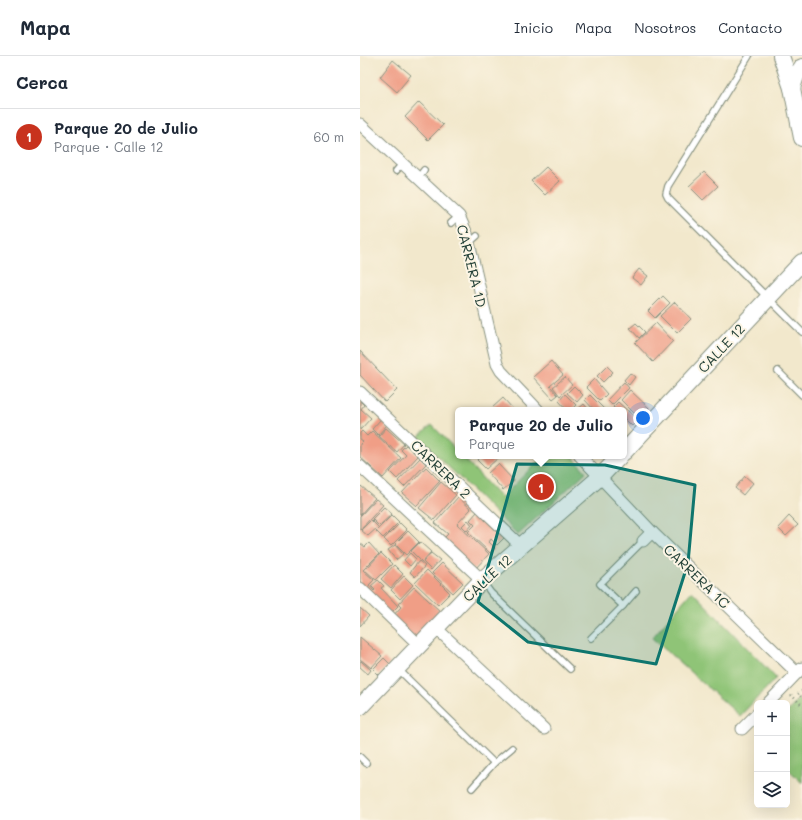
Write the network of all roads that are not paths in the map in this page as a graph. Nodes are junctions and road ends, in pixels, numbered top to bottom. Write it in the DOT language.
graph roads {
  1 [pos="749,56"];
  2 [pos="781,56"];
  3 [pos="802,67"];
  4 [pos="792,88"];
  5 [pos="360,124"];
  6 [pos="802,138"];
  7 [pos="802,262"];
  8 [pos="767,298"];
  9 [pos="802,332"];
  10 [pos="778,371"];
  11 [pos="360,392"];
  12 [pos="802,395"];
  13 [pos="535,407"];
  14 [pos="627,449"];
  15 [pos="583,459"];
  16 [pos="617,459"];
  17 [pos="360,466"];
  18 [pos="600,477"];
  19 [pos="652,532"];
  20 [pos="643,541"];
  21 [pos="521,546"];
  22 [pos="482,580"];
  23 [pos="360,588"];
  24 [pos="636,592"];
  25 [pos="623,606"];
  26 [pos="436,628"];
  27 [pos="591,638"];
  28 [pos="419,645"];
  29 [pos="397,668"];
  30 [pos="570,669"];
  31 [pos="800,670"];
  32 [pos="771,700"];
  33 [pos="360,707"];
  34 [pos="754,717"];
  35 [pos="544,729"];
  36 [pos="742,729"];
  37 [pos="512,748"];
  38 [pos="360,757"];
  39 [pos="366,763"];
  40 [pos="494,763"];
  41 [pos="472,788"];
  1 -- 8 [label="lane"];
  2 -- 4 [label="street"];
  3 -- 4 [label="street"];
  4 -- 6 [label="street"];
  5 -- 13 [label="street, CARRERA 1D"];
  7 -- 8 [label="street, CALLE 12"];
  8 -- 9 [label="lane"];
  8 -- 14 [label="street, CALLE 12"];
  10 -- 12 [label="lane"];
  11 -- 21 [label="street, CARRERA 2"];
  15 -- 18 [label="street"];
  16 -- 18 [label="street, CALLE 12"];
  17 -- 22 [label="street"];
  18 -- 19 [label="street, CARRERA 1C"];
  18 -- 21 [label="street, CALLE 12"];
  19 -- 20 [label="street"];
  19 -- 31 [label="street, CARRERA 1C"];
  20 -- 25 [label="lane"];
  21 -- 22 [label="street, CALLE 12"];
  22 -- 26 [label="street, CALLE 12"];
  22 -- 30 [label="lane"];
  23 -- 28 [label="street"];
  24 -- 25 [label="lane"];
  25 -- 27 [label="lane"];
  26 -- 28 [label="street, CALLE 12"];
  26 -- 35 [label="street"];
  28 -- 29 [label="street, CALLE 12"];
  29 -- 33 [label="street, CALLE 12"];
  29 -- 40 [label="lane"];
  31 -- 32 [label="street"];
  34 -- 36 [label="street"];
  37 -- 40 [label="lane"];
  38 -- 39 [label="lane"];
  40 -- 41 [label="lane"];
}
